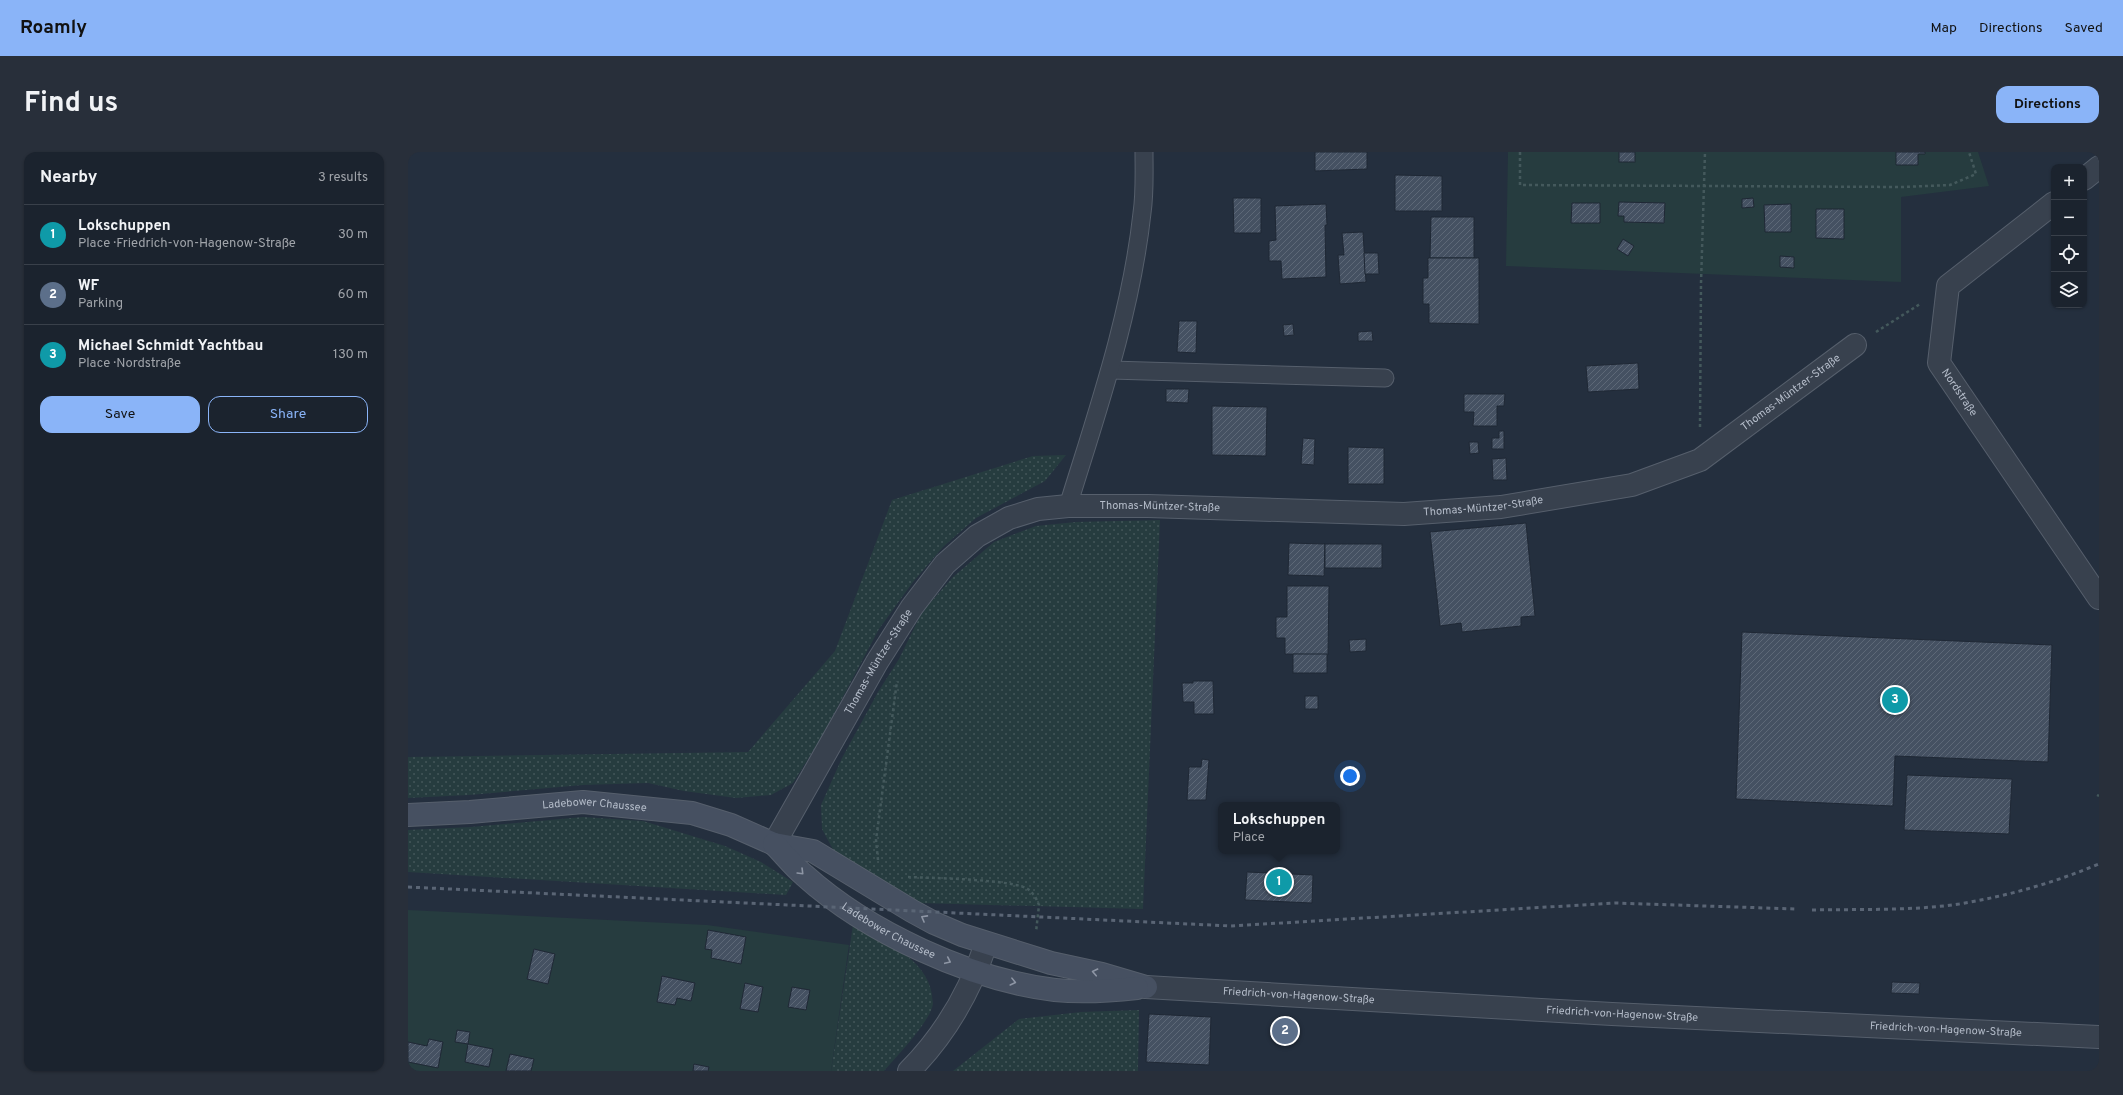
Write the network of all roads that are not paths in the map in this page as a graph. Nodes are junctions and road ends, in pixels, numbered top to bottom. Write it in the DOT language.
graph roads {
  1 [pos="1144,152"];
  2 [pos="2099,167"];
  3 [pos="2087,177"];
  4 [pos="2051,205"];
  5 [pos="1855,345"];
  6 [pos="1111,370"];
  7 [pos="1385,378"];
  8 [pos="1068,506"];
  9 [pos="2099,598"];
  10 [pos="408,815"];
  11 [pos="774,844"];
  12 [pos="986,944"];
  13 [pos="975,972"];
  14 [pos="1146,987"];
  15 [pos="2099,1037"];
  16 [pos="909,1071"];
  1 -- 6 [label="lane"];
  2 -- 3 [label="street"];
  4 -- 9 [label="street, Nordstraße"];
  5 -- 8 [label="street, Thomas-Müntzer-Straße"];
  6 -- 7 [label="lane"];
  6 -- 8 [label="lane"];
  8 -- 11 [label="street, Thomas-Müntzer-Straße"];
  10 -- 11 [label="street, Ladebower Chaussee"];
  12 -- 11 [label="street, Ladebower Chaussee, one-way"];
  11 -- 13 [label="street, Ladebower Chaussee, one-way"];
  12 -- 13 [label="street"];
  14 -- 12 [label="street, Friedrich-von-Hagenow-Straße, one-way"];
  13 -- 14 [label="street, Friedrich-von-Hagenow-Straße, one-way"];
  13 -- 16 [label="street"];
  14 -- 15 [label="street, Friedrich-von-Hagenow-Straße"];
}
